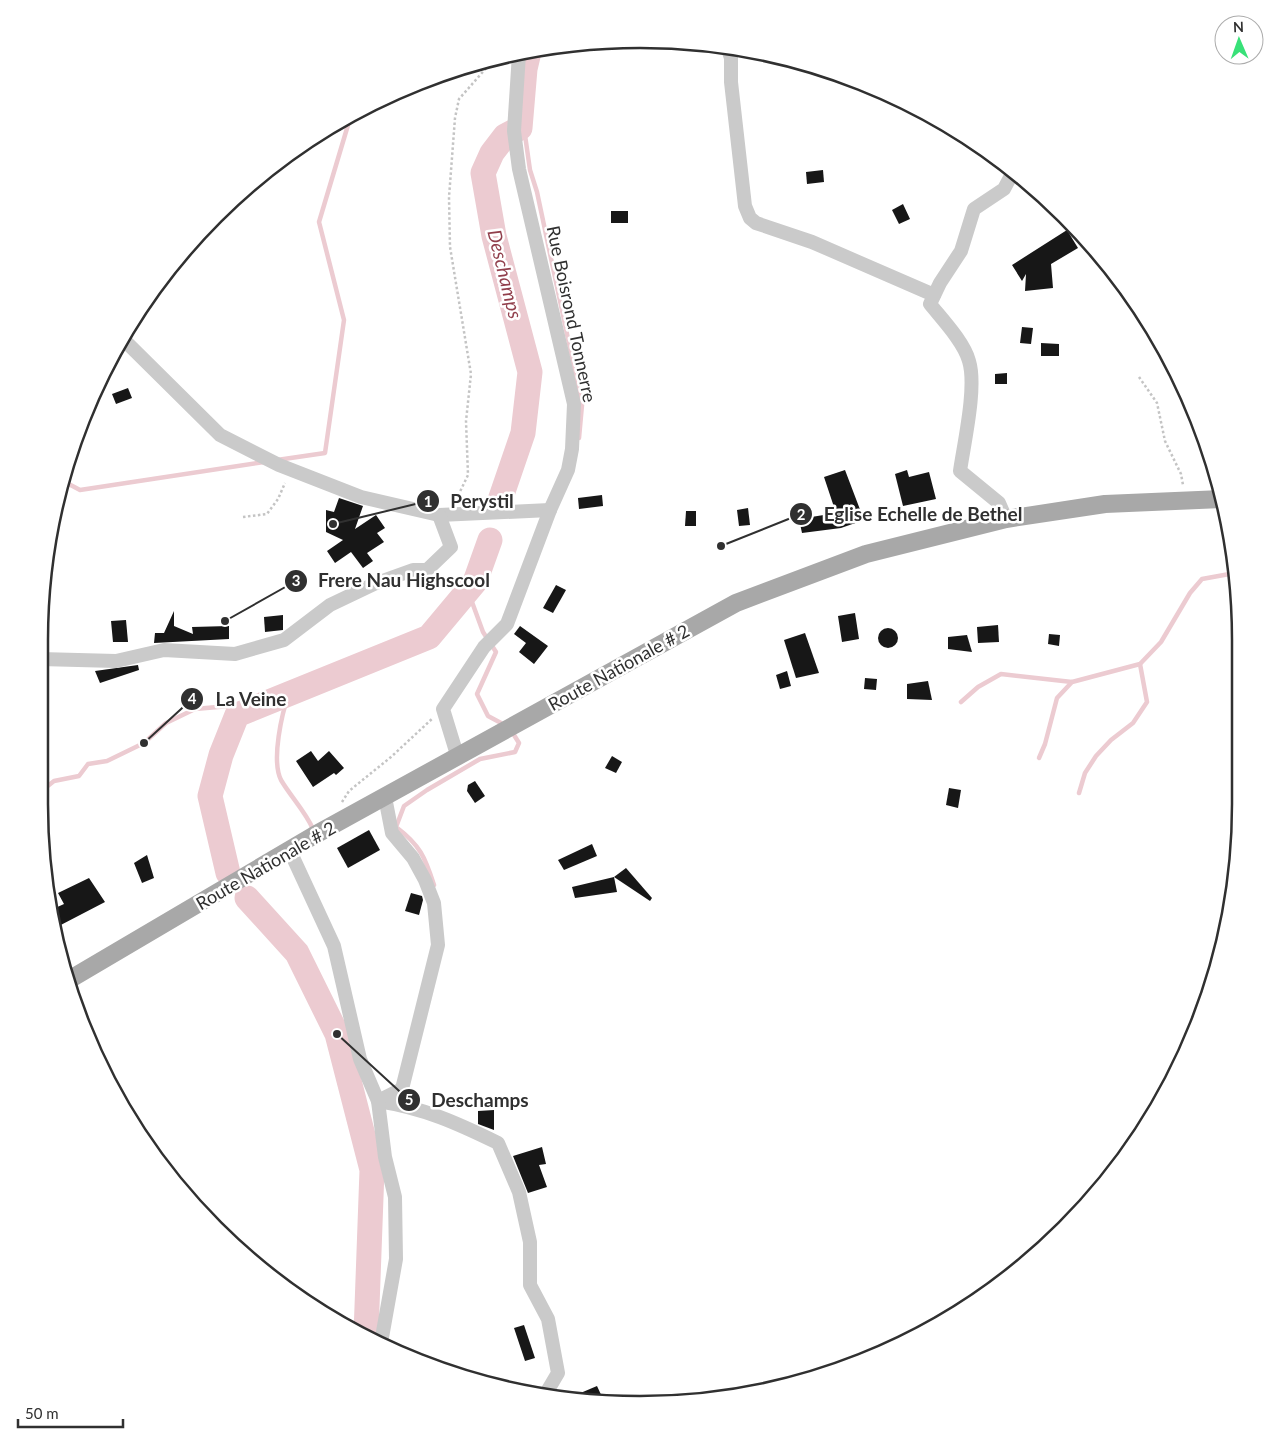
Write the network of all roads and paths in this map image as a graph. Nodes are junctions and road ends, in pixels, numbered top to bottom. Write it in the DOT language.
graph roads {
  1 [pos="730,55"];
  2 [pos="519,60"];
  3 [pos="486,68"];
  4 [pos="1010,178"];
  5 [pos="934,295"];
  6 [pos="127,343"];
  7 [pos="1139,377"];
  8 [pos="291,470"];
  9 [pos="1185,499"];
  10 [pos="1214,499"];
  11 [pos="550,510"];
  12 [pos="444,515"];
  13 [pos="243,516"];
  14 [pos="1006,519"];
  15 [pos="48,659"];
  16 [pos="444,709"];
  17 [pos="458,758"];
  18 [pos="385,797"];
  19 [pos="338,808"];
  20 [pos="290,851"];
  21 [pos="73,976"];
  22 [pos="378,1101"];
  23 [pos="382,1337"];
  24 [pos="549,1389"];
  1 -- 5 [label="street"];
  2 -- 11 [label="street, Rue Boisrond Tonnerre"];
  3 -- 12 [label="path"];
  4 -- 5 [label="street"];
  5 -- 14 [label="street"];
  6 -- 8 [label="street"];
  7 -- 9 [label="path"];
  8 -- 12 [label="street"];
  8 -- 13 [label="path"];
  9 -- 10 [label="main road, Route Nationale # 2"];
  9 -- 14 [label="main road, Route Nationale # 2"];
  11 -- 12 [label="street"];
  11 -- 16 [label="street, Rue Boisrond Tonnerre"];
  12 -- 15 [label="street"];
  14 -- 17 [label="main road, Route Nationale # 2"];
  16 -- 17 [label="street"];
  16 -- 19 [label="path"];
  17 -- 18 [label="main road, Route Nationale # 2"];
  18 -- 20 [label="main road, Route Nationale # 2"];
  18 -- 22 [label="street"];
  20 -- 21 [label="main road, Route Nationale # 2"];
  20 -- 22 [label="street"];
  22 -- 23 [label="street"];
  22 -- 24 [label="street"];
}
